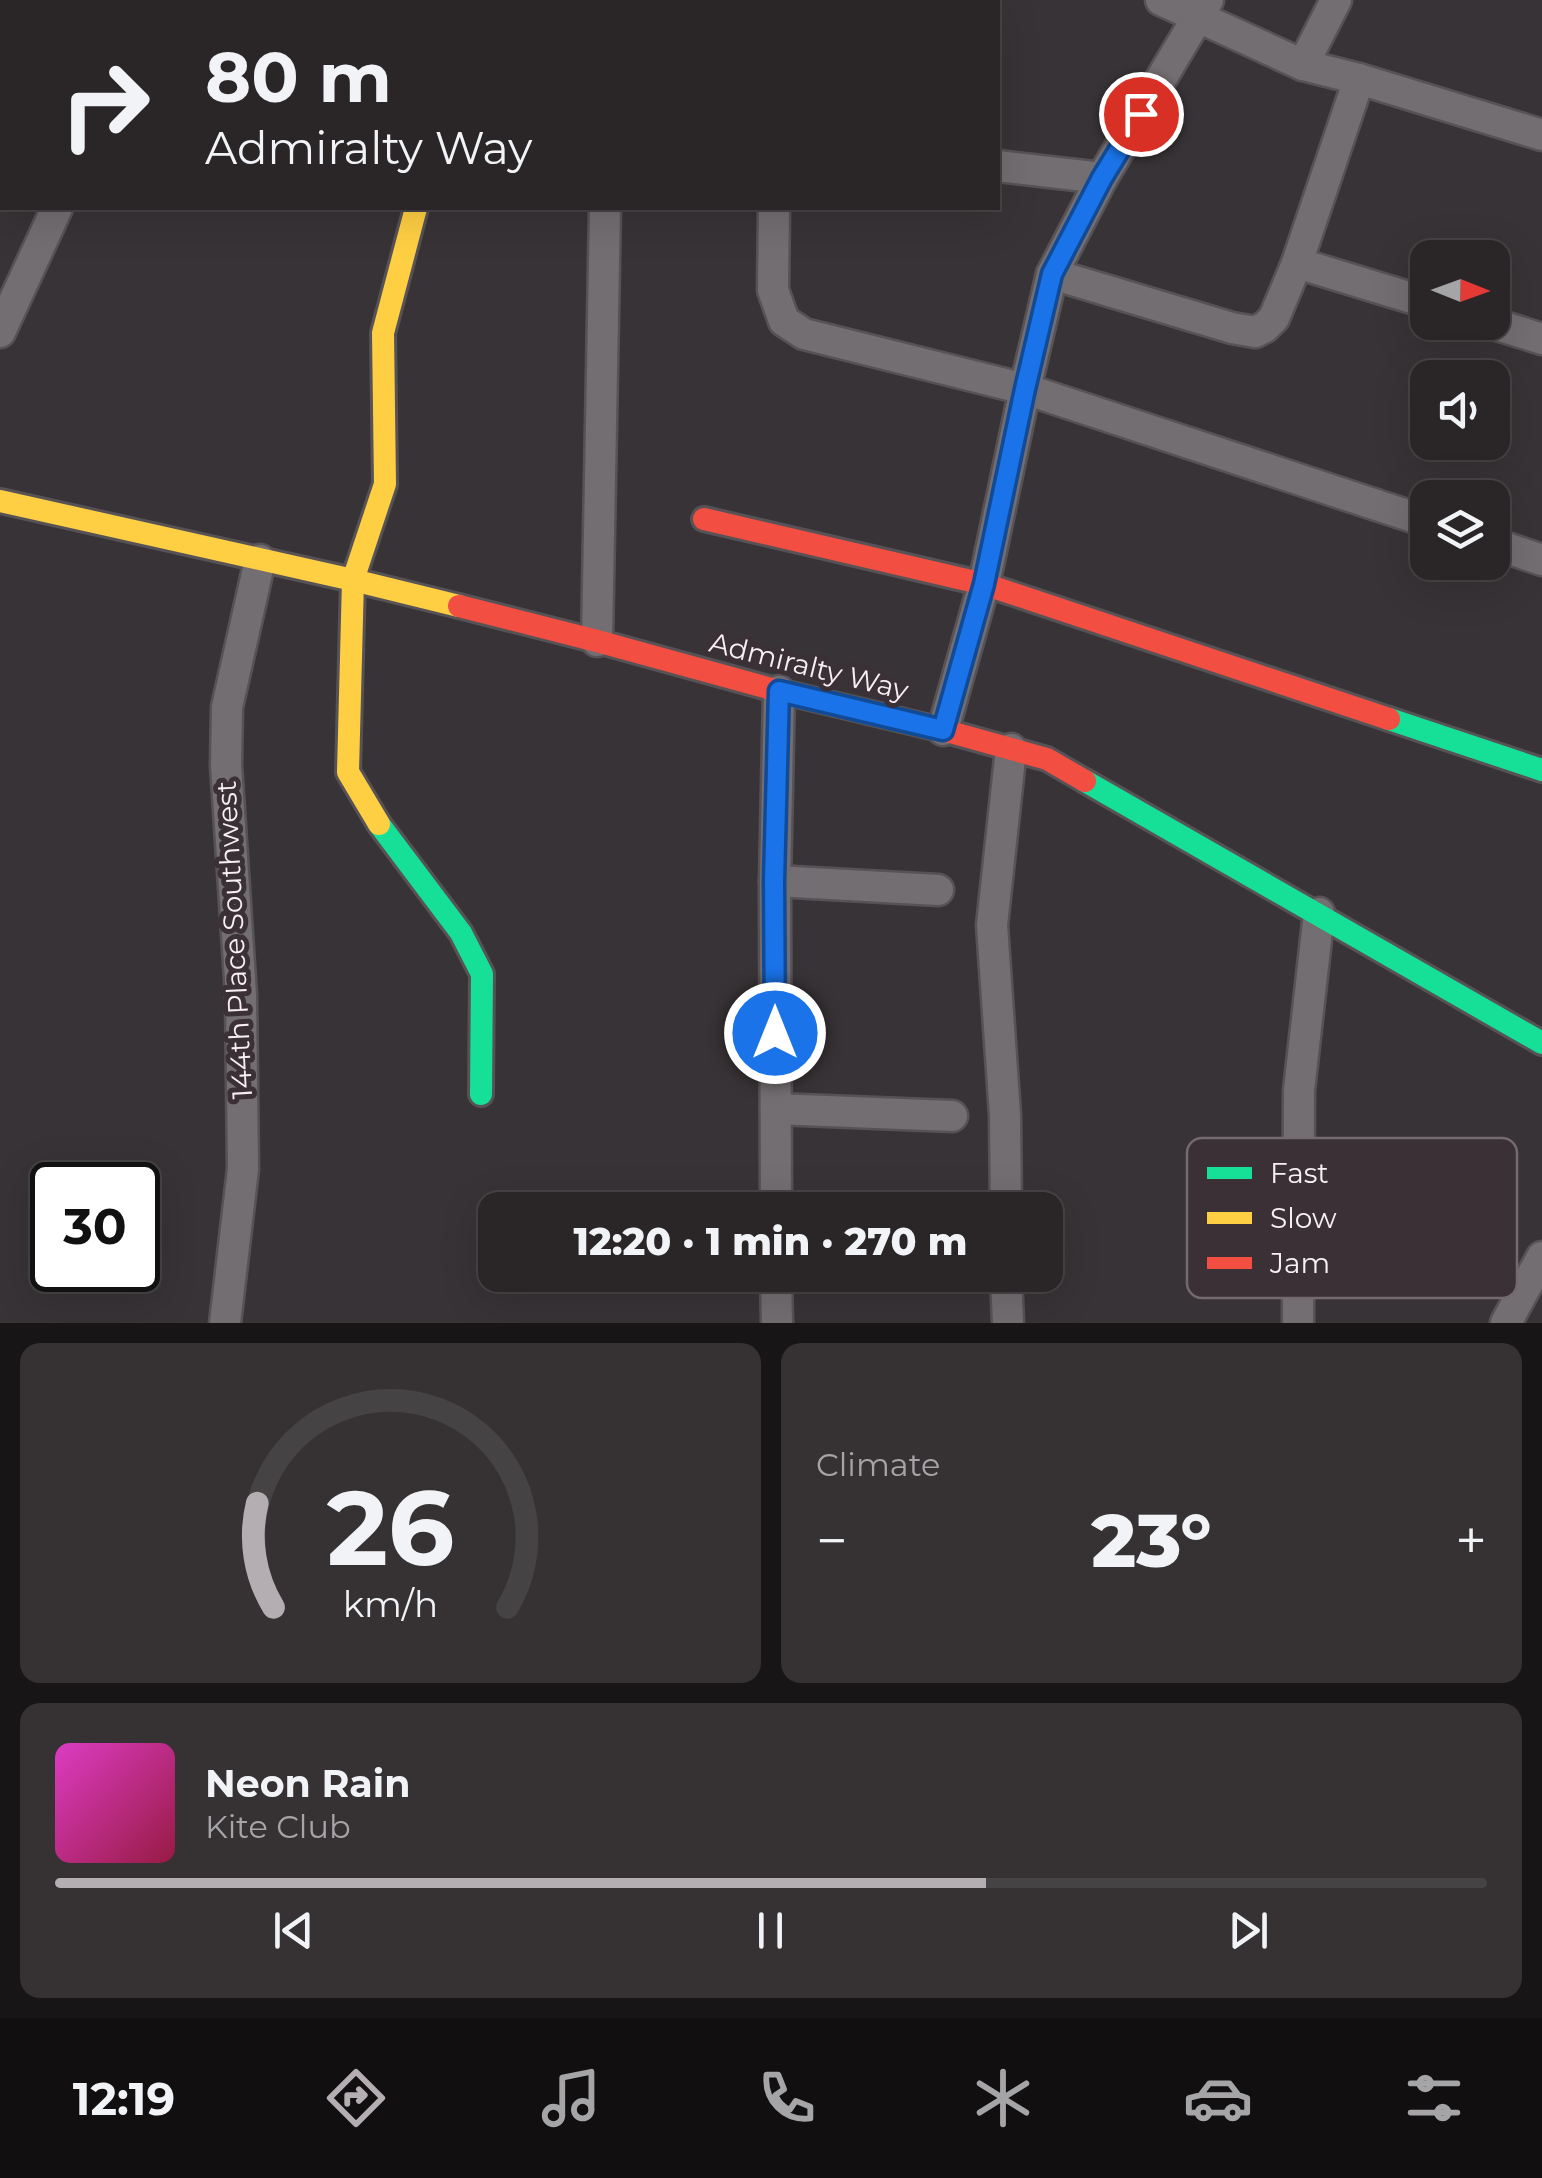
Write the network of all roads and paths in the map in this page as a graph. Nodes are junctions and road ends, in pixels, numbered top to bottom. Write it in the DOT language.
graph roads {
  1 [pos="1162,0"];
  2 [pos="1336,0"];
  3 [pos="1203,9"];
  4 [pos="1303,65"];
  5 [pos="1359,79"];
  6 [pos="1542,135"];
  7 [pos="1000,166"];
  8 [pos="1102,178"];
  9 [pos="57,210"];
  10 [pos="415,210"];
  11 [pos="604,210"];
  12 [pos="774,210"];
  13 [pos="1297,263"];
  14 [pos="1052,274"];
  15 [pos="1410,298"];
  16 [pos="1510,329"];
  17 [pos="0,332"];
  18 [pos="1542,339"];
  19 [pos="1025,389"];
  20 [pos="0,502"];
  21 [pos="1410,516"];
  22 [pos="704,519"];
  23 [pos="1510,550"];
  24 [pos="260,560"];
  25 [pos="1542,560"];
  26 [pos="353,580"];
  27 [pos="984,584"];
  28 [pos="597,642"];
  29 [pos="779,691"];
  30 [pos="943,730"];
  31 [pos="1012,749"];
  32 [pos="1542,770"];
  33 [pos="774,881"];
  34 [pos="938,890"];
  35 [pos="1319,913"];
  36 [pos="1542,1043"];
  37 [pos="480,1094"];
  38 [pos="776,1109"];
  39 [pos="952,1116"];
  40 [pos="1298,1138"];
  41 [pos="776,1192"];
  42 [pos="1006,1192"];
  43 [pos="1542,1257"];
  44 [pos="776,1292"];
  45 [pos="1007,1292"];
  46 [pos="225,1323"];
  47 [pos="777,1323"];
  48 [pos="1008,1323"];
  49 [pos="1506,1323"];
  1 -- 3 [label="street"];
  2 -- 4 [label="street"];
  3 -- 4 [label="street"];
  3 -- 8 [label="street"];
  4 -- 5 [label="street"];
  5 -- 6 [label="street"];
  5 -- 13 [label="street"];
  7 -- 8 [label="street"];
  8 -- 14 [label="street"];
  9 -- 17 [label="street"];
  10 -- 26 [label="street"];
  11 -- 28 [label="street"];
  12 -- 19 [label="street"];
  13 -- 14 [label="street"];
  13 -- 15 [label="street"];
  14 -- 19 [label="street"];
  16 -- 18 [label="street"];
  19 -- 21 [label="street"];
  19 -- 27 [label="street"];
  20 -- 24 [label="street, Admiralty Way"];
  22 -- 27 [label="street"];
  23 -- 25 [label="street"];
  24 -- 26 [label="street, Admiralty Way"];
  24 -- 46 [label="street, 144th Place Southwest"];
  26 -- 28 [label="street, Admiralty Way"];
  26 -- 37 [label="street"];
  27 -- 30 [label="street"];
  27 -- 32 [label="street"];
  28 -- 29 [label="street, Admiralty Way"];
  29 -- 30 [label="street, Admiralty Way"];
  29 -- 33 [label="street"];
  30 -- 31 [label="street, Admiralty Way"];
  31 -- 35 [label="street, Admiralty Way"];
  31 -- 42 [label="street"];
  33 -- 34 [label="street"];
  33 -- 38 [label="street"];
  35 -- 36 [label="street, Admiralty Way"];
  35 -- 40 [label="street"];
  38 -- 39 [label="street"];
  38 -- 41 [label="street"];
  43 -- 49 [label="street"];
  44 -- 47 [label="street"];
  45 -- 48 [label="street"];
}
